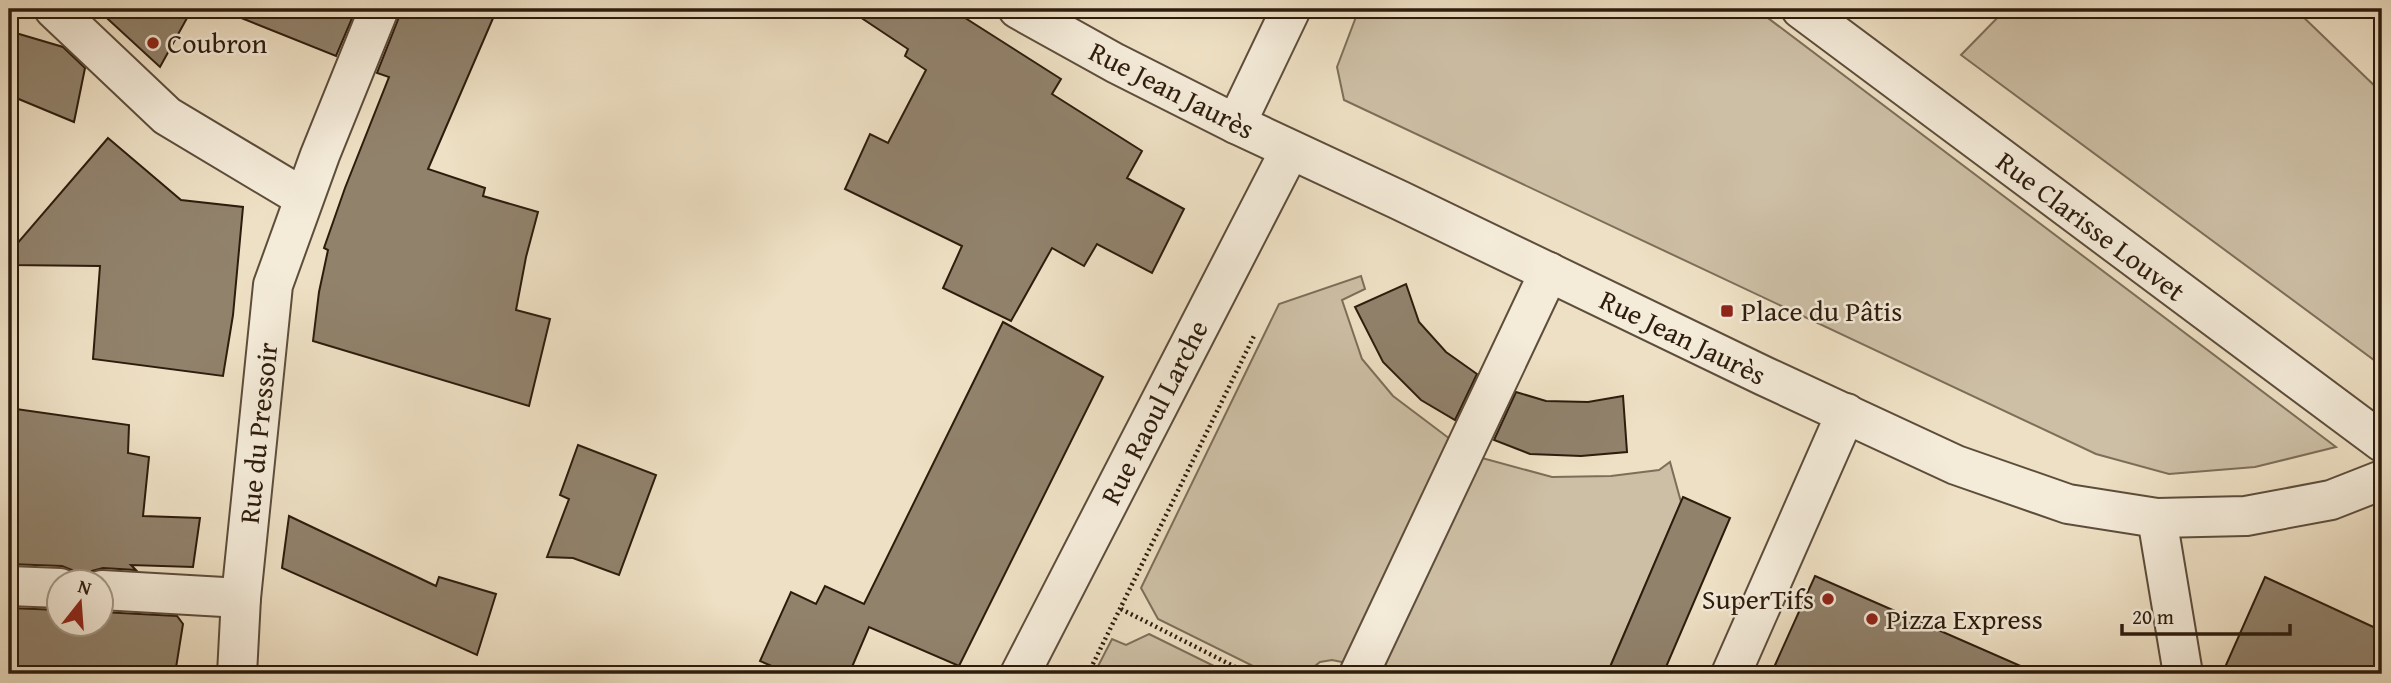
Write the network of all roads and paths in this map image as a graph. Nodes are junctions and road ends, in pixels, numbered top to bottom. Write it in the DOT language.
graph roads {
  1 [pos="54,9"];
  2 [pos="379,9"];
  3 [pos="1018,9"];
  4 [pos="1291,9"];
  5 [pos="1801,9"];
  6 [pos="1236,124"];
  7 [pos="1290,150"];
  8 [pos="304,198"];
  9 [pos="1549,272"];
  10 [pos="1846,413"];
  11 [pos="2382,442"];
  12 [pos="2382,480"];
  13 [pos="2157,518"];
  14 [pos="9,586"];
  15 [pos="46,587"];
  16 [pos="116,591"];
  17 [pos="241,598"];
  18 [pos="237,674"];
  19 [pos="1020,674"];
  20 [pos="1088,674"];
  21 [pos="1249,674"];
  22 [pos="1359,674"];
  23 [pos="1731,674"];
  24 [pos="2183,674"];
  1 -- 8 [label="street"];
  2 -- 8 [label="street, Rue du Pressoir"];
  3 -- 6 [label="street, Rue Jean Jaurès"];
  4 -- 6 [label="street"];
  5 -- 11 [label="street, Rue Clarisse Louvet"];
  6 -- 7 [label="street, Rue Jean Jaurès"];
  7 -- 9 [label="street, Rue Jean Jaurès"];
  7 -- 19 [label="street, Rue Raoul Larche"];
  8 -- 17 [label="street, Rue du Pressoir"];
  9 -- 10 [label="street, Rue Jean Jaurès"];
  9 -- 22 [label="street"];
  10 -- 13 [label="street, Rue Jean Jaurès"];
  10 -- 23 [label="street"];
  12 -- 13 [label="street, Rue Jean Jaurès"];
  13 -- 24 [label="street"];
  14 -- 15 [label="street"];
  16 -- 17 [label="street"];
  17 -- 18 [label="street, Rue du Pressoir"];
  20 -- 21 [label="path"];
}
